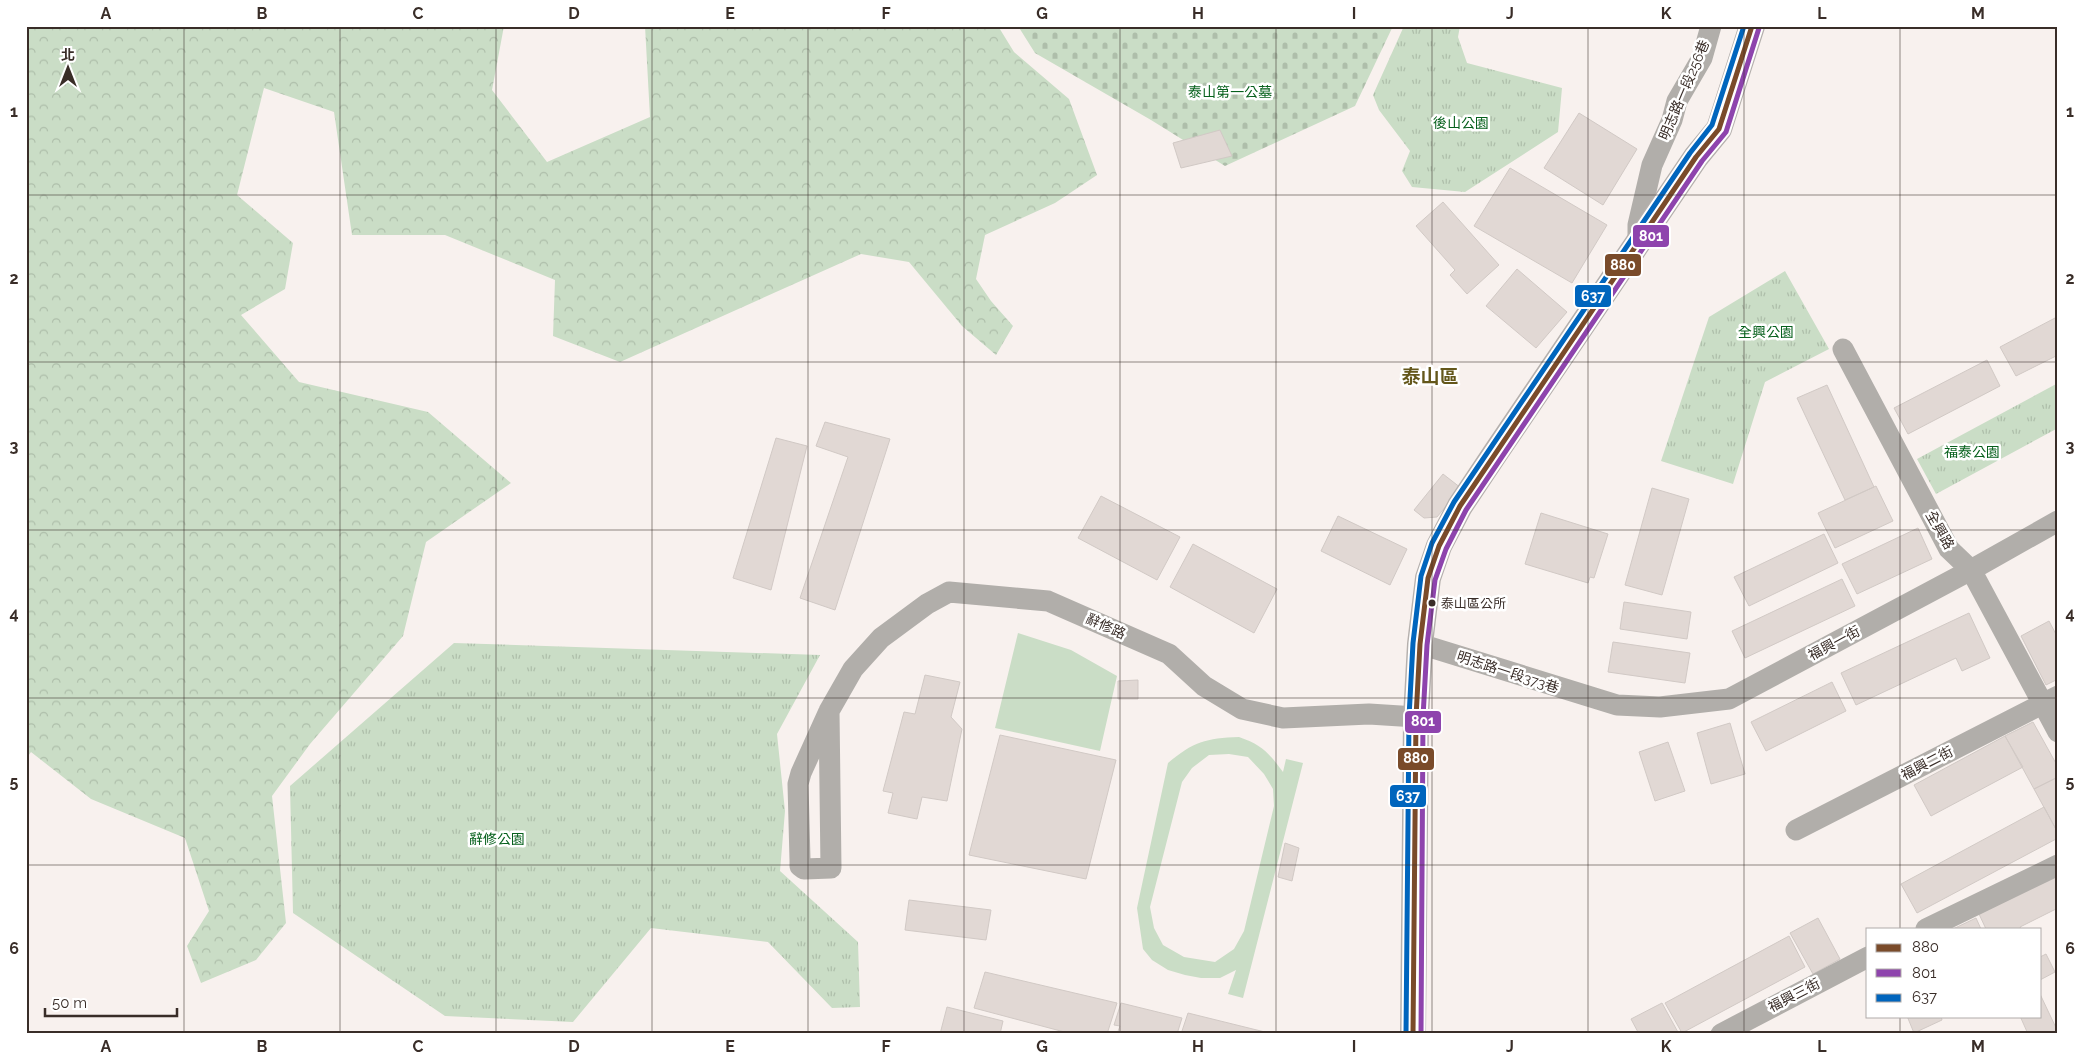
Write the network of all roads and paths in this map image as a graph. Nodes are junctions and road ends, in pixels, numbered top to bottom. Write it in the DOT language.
graph roads {
  1 [pos="1711,26"];
  2 [pos="1752,26"];
  3 [pos="1638,241"];
  4 [pos="1843,349"];
  5 [pos="2058,521"];
  6 [pos="1971,570"];
  7 [pos="1420,644"];
  8 [pos="2050,699"];
  9 [pos="1595,700"];
  10 [pos="829,712"];
  11 [pos="1416,717"];
  12 [pos="2058,732"];
  13 [pos="1796,830"];
  14 [pos="2058,865"];
  15 [pos="1928,928"];
  16 [pos="1866,958"];
  17 [pos="1413,1034"];
  18 [pos="1721,1034"];
  1 -- 3 [label="street, 明志路一段256巷"];
  2 -- 3 [label="main road"];
  3 -- 7 [label="main road"];
  4 -- 6 [label="street, 全興路"];
  5 -- 6 [label="street, 福興一街"];
  6 -- 8 [label="street, 全興路"];
  6 -- 9 [label="street, 福興一街"];
  7 -- 9 [label="street, 明志路一段373巷"];
  7 -- 11 [label="main road"];
  8 -- 12 [label="street, 全興路"];
  8 -- 13 [label="street, 福興二街"];
  10 -- 10 [label="street, 辭修路"];
  10 -- 11 [label="street, 辭修路"];
  11 -- 17 [label="main road"];
  14 -- 15 [label="street"];
  16 -- 18 [label="street, 福興三街"];
}
